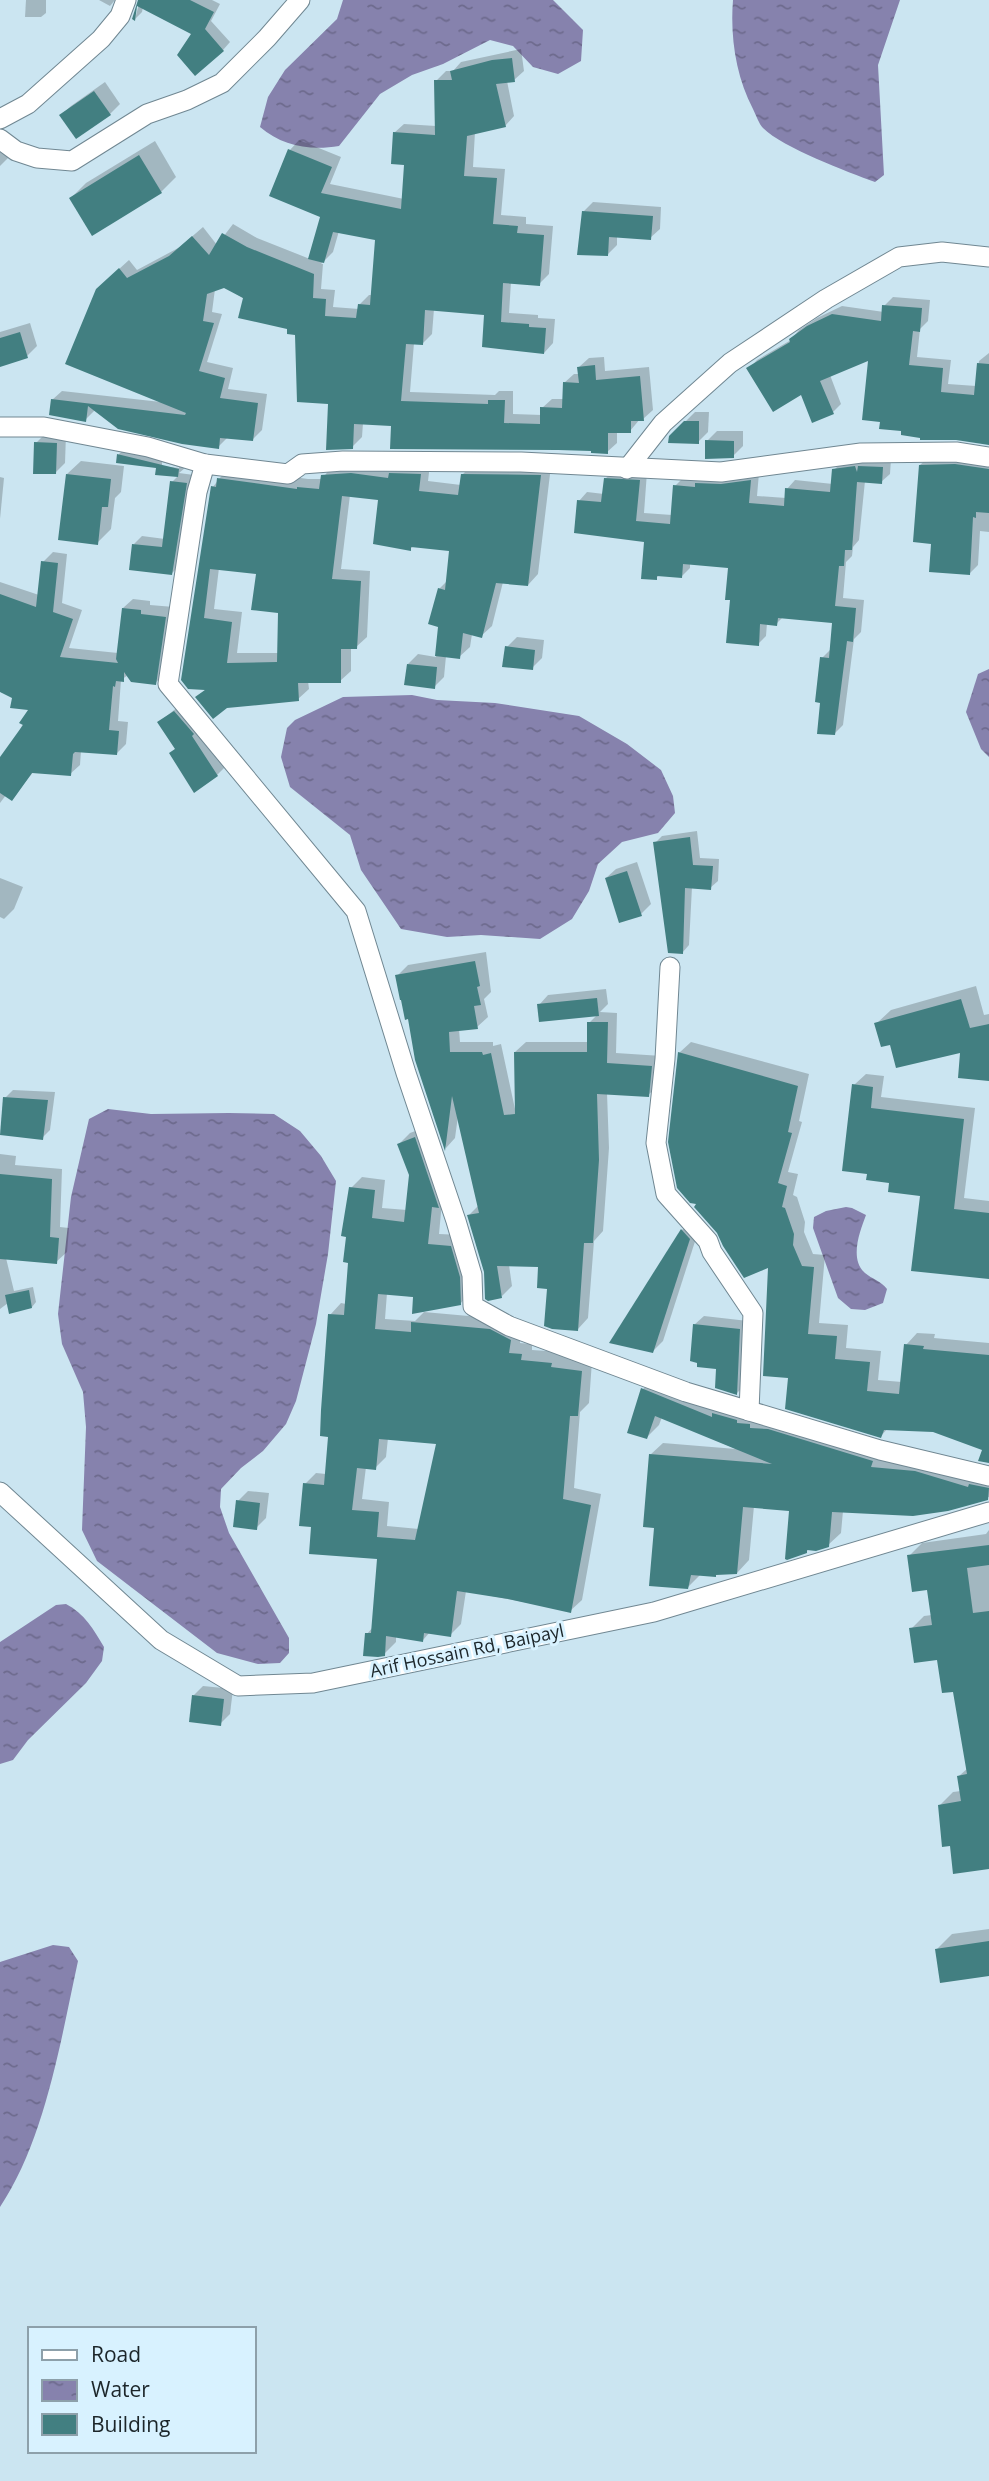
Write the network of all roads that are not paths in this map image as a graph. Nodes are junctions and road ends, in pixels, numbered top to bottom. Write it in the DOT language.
graph roads {
  1 [pos="126,0"];
  2 [pos="300,0"];
  3 [pos="0,119"];
  4 [pos="0,139"];
  5 [pos="989,257"];
  6 [pos="0,427"];
  7 [pos="989,457"];
  8 [pos="205,464"];
  9 [pos="627,469"];
  10 [pos="670,967"];
  11 [pos="749,1411"];
  12 [pos="989,1476"];
  13 [pos="0,1492"];
  14 [pos="989,1512"];
  1 -- 3 [label="street"];
  2 -- 4 [label="street"];
  5 -- 9 [label="street"];
  6 -- 8 [label="street"];
  7 -- 9 [label="street"];
  8 -- 9 [label="street"];
  8 -- 11 [label="street"];
  10 -- 11 [label="street"];
  11 -- 12 [label="street"];
  13 -- 14 [label="street, Arif Hossain Rd, Baipayl"];
}
